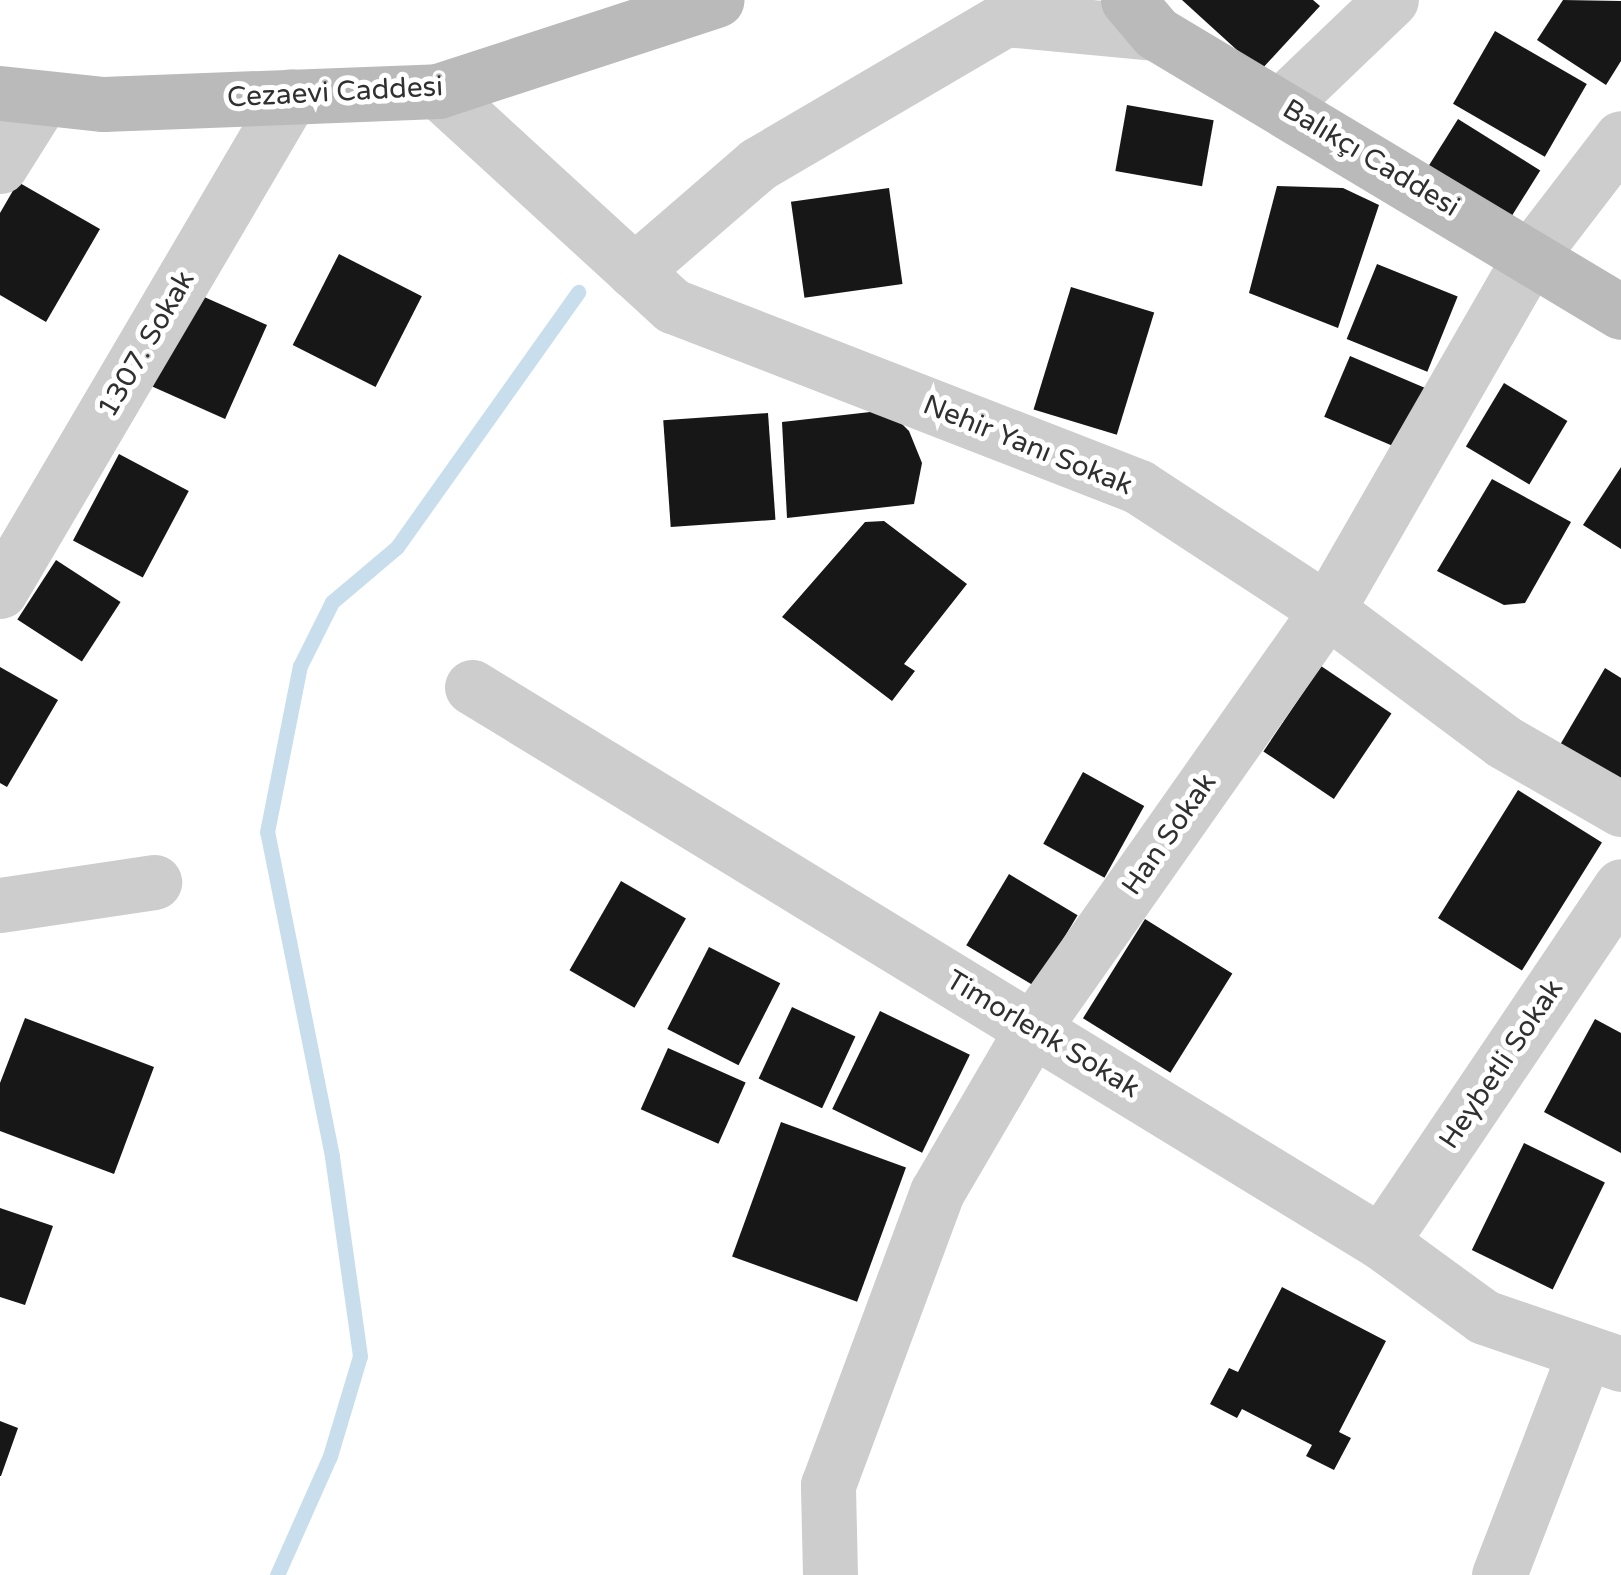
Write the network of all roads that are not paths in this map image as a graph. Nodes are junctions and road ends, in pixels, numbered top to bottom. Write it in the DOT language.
graph roads {
  1 [pos="1391,0"];
  2 [pos="705,3"];
  3 [pos="1142,17"];
  4 [pos="438,91"];
  5 [pos="21,96"];
  6 [pos="291,96"];
  7 [pos="1282,105"];
  8 [pos="1621,138"];
  9 [pos="0,166"];
  10 [pos="1532,254"];
  11 [pos="634,271"];
  12 [pos="1621,312"];
  13 [pos="0,591"];
  14 [pos="1327,610"];
  15 [pos="472,687"];
  16 [pos="1621,809"];
  17 [pos="154,882"];
  18 [pos="1621,886"];
  19 [pos="0,905"];
  20 [pos="1033,1028"];
  21 [pos="1382,1242"];
  22 [pos="1603,1358"];
  23 [pos="824,1564"];
  24 [pos="1499,1575"];
  1 -- 7 [label="street"];
  2 -- 4 [label="street, Cezaevi Caddesi"];
  3 -- 7 [label="street, Balıkçı Caddesi"];
  3 -- 11 [label="street"];
  4 -- 6 [label="street, Cezaevi Caddesi"];
  4 -- 11 [label="street, Nehir Yanı Sokak"];
  5 -- 6 [label="street, Cezaevi Caddesi"];
  5 -- 9 [label="street"];
  6 -- 13 [label="street, 1307. Sokak"];
  7 -- 10 [label="street, Balıkçı Caddesi"];
  8 -- 10 [label="street, Han Sokak"];
  10 -- 12 [label="street, Balıkçı Caddesi"];
  10 -- 14 [label="street, Han Sokak"];
  11 -- 14 [label="street, Nehir Yanı Sokak"];
  14 -- 16 [label="street, Nehir Yanı Sokak"];
  14 -- 20 [label="street, Han Sokak"];
  15 -- 20 [label="street, Timorlenk Sokak"];
  17 -- 19 [label="street"];
  18 -- 21 [label="street, Heybetli Sokak"];
  20 -- 21 [label="street, Timorlenk Sokak"];
  20 -- 23 [label="street, Han Sokak"];
  21 -- 22 [label="street, Timorlenk Sokak"];
  22 -- 24 [label="street"];
}
